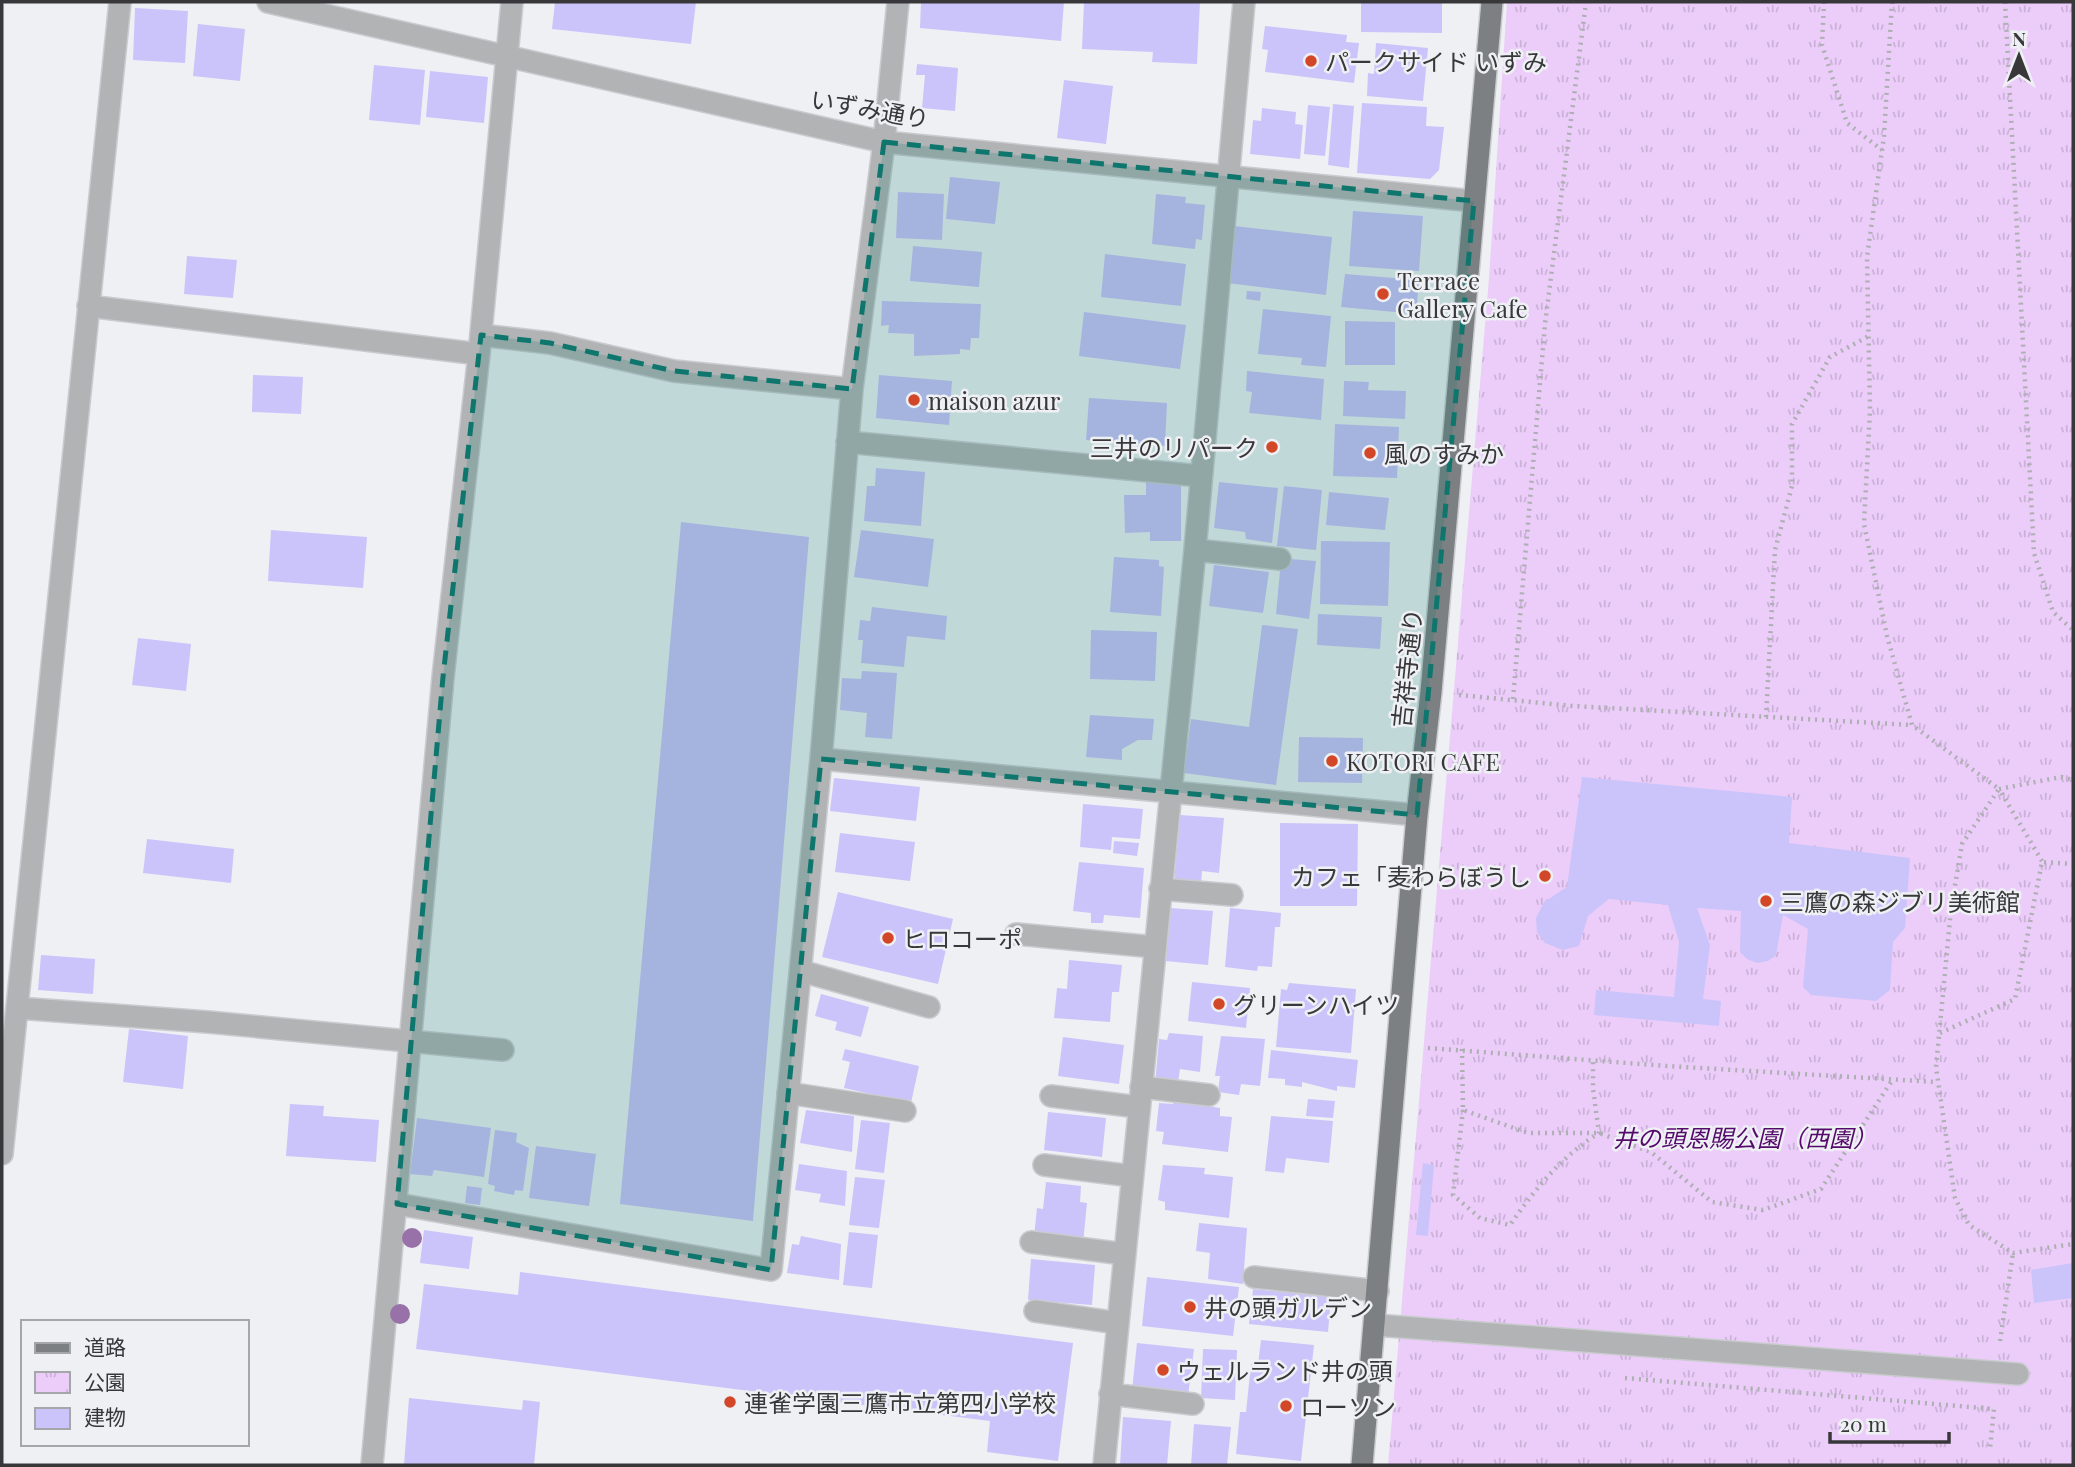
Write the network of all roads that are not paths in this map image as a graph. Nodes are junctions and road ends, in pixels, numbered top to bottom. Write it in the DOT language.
graph roads {
  1 [pos="120,2"];
  2 [pos="268,2"];
  3 [pos="512,2"];
  4 [pos="898,2"];
  5 [pos="1244,2"];
  6 [pos="1492,2"];
  7 [pos="506,56"];
  8 [pos="884,142"];
  9 [pos="1227,178"];
  10 [pos="1474,201"];
  11 [pos="88,306"];
  12 [pos="480,345"];
  13 [pos="852,389"];
  14 [pos="847,442"];
  15 [pos="1201,476"];
  16 [pos="1195,550"];
  17 [pos="1280,559"];
  18 [pos="821,759"];
  19 [pos="1169,793"];
  20 [pos="1417,815"];
  21 [pos="1160,889"];
  22 [pos="1232,895"];
  23 [pos="1016,934"];
  24 [pos="1155,947"];
  25 [pos="801,971"];
  26 [pos="929,1007"];
  27 [pos="17,1008"];
  28 [pos="410,1040"];
  29 [pos="503,1050"];
  30 [pos="788,1093"];
  31 [pos="1209,1095"];
  32 [pos="1051,1096"];
  33 [pos="1140,1097"];
  34 [pos="905,1111"];
  35 [pos="2,1154"];
  36 [pos="1044,1166"];
  37 [pos="1132,1176"];
  38 [pos="397,1204"];
  39 [pos="1031,1242"];
  40 [pos="1124,1254"];
  41 [pos="1254,1277"];
  42 [pos="1378,1292"];
  43 [pos="1035,1311"];
  44 [pos="1118,1323"];
  45 [pos="1375,1325"];
  46 [pos="2018,1374"];
  47 [pos="1110,1394"];
  48 [pos="1193,1404"];
  49 [pos="372,1465"];
  50 [pos="1104,1465"];
  51 [pos="1362,1465"];
  1 -- 11 [label="street"];
  2 -- 7 [label="street, いずみ通り"];
  3 -- 7 [label="street"];
  4 -- 8 [label="street"];
  5 -- 9 [label="street"];
  6 -- 10 [label="main road, 吉祥寺通り"];
  7 -- 8 [label="street, いずみ通り"];
  7 -- 12 [label="street"];
  8 -- 9 [label="street, いずみ通り"];
  8 -- 13 [label="street"];
  9 -- 10 [label="street, いずみ通り"];
  9 -- 15 [label="street"];
  10 -- 20 [label="main road, 吉祥寺通り"];
  11 -- 12 [label="street"];
  11 -- 27 [label="street"];
  12 -- 13 [label="street"];
  12 -- 28 [label="street"];
  13 -- 14 [label="street"];
  14 -- 15 [label="street"];
  14 -- 18 [label="street"];
  15 -- 16 [label="street"];
  16 -- 17 [label="street"];
  16 -- 19 [label="street"];
  18 -- 19 [label="street"];
  18 -- 25 [label="street"];
  19 -- 20 [label="street"];
  19 -- 21 [label="street"];
  20 -- 42 [label="main road, 吉祥寺通り"];
  21 -- 22 [label="street"];
  21 -- 24 [label="street"];
  23 -- 24 [label="street"];
  24 -- 33 [label="street"];
  25 -- 26 [label="street"];
  25 -- 30 [label="street"];
  27 -- 28 [label="street"];
  27 -- 35 [label="street"];
  28 -- 29 [label="street"];
  28 -- 38 [label="street"];
  30 -- 34 [label="street"];
  30 -- 38 [label="street"];
  31 -- 33 [label="street"];
  32 -- 33 [label="street"];
  33 -- 37 [label="street"];
  36 -- 37 [label="street"];
  37 -- 40 [label="street"];
  38 -- 49 [label="street"];
  39 -- 40 [label="street"];
  40 -- 44 [label="street"];
  41 -- 42 [label="street"];
  42 -- 45 [label="main road, 吉祥寺通り"];
  43 -- 44 [label="street"];
  44 -- 47 [label="street"];
  45 -- 46 [label="street"];
  45 -- 51 [label="main road, 吉祥寺通り"];
  47 -- 48 [label="street"];
  47 -- 50 [label="street"];
}
